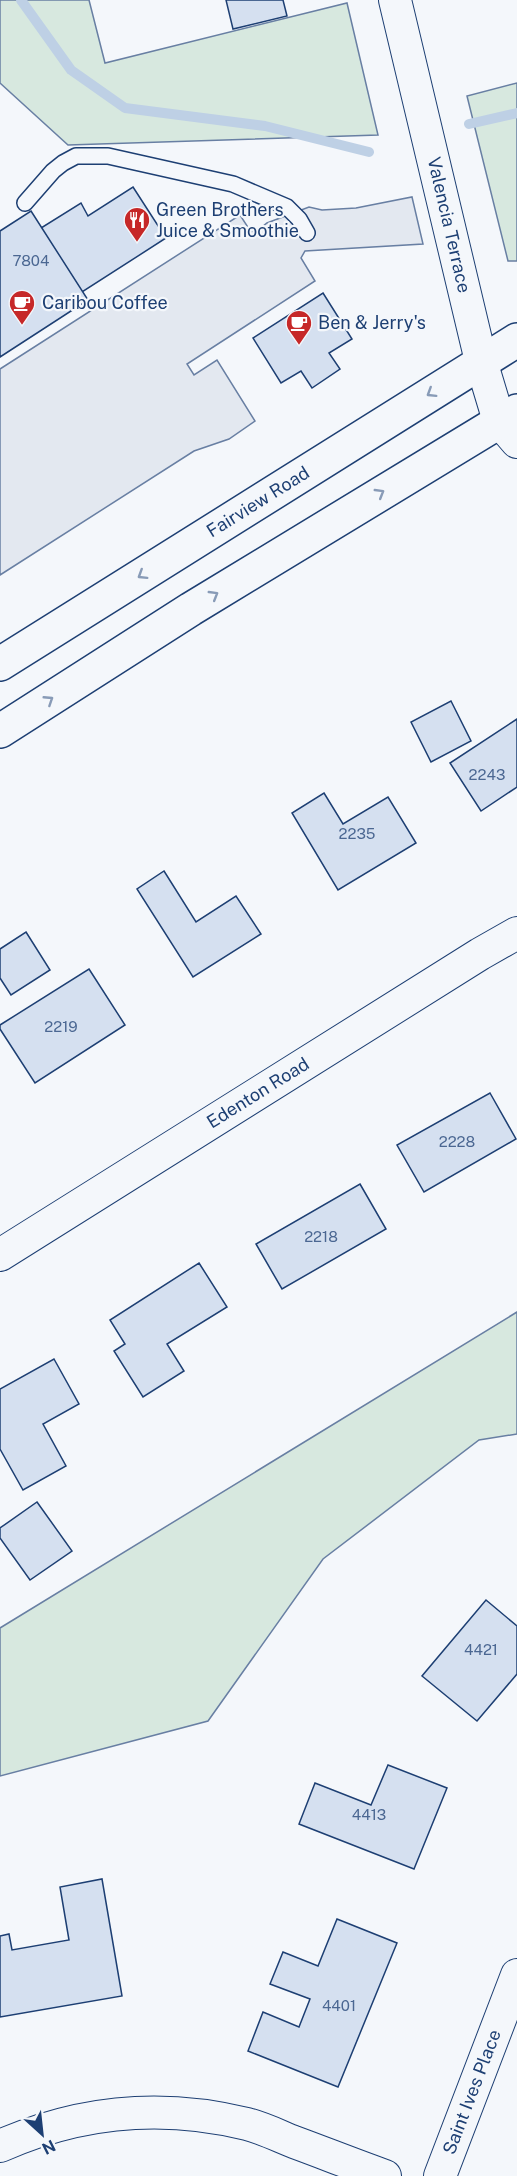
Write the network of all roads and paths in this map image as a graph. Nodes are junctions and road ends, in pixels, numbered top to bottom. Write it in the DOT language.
graph roads {
  1 [pos="395,0"];
  2 [pos="25,203"];
  3 [pos="308,233"];
  4 [pos="517,340"];
  5 [pos="480,362"];
  6 [pos="511,425"];
  7 [pos="0,664"];
  8 [pos="0,731"];
  9 [pos="517,933"];
  10 [pos="0,1255"];
  11 [pos="517,1975"];
  12 [pos="0,2146"];
  13 [pos="385,2176"];
  14 [pos="440,2176"];
  1 -- 5 [label="street, Valencia Terrace"];
  2 -- 3 [label="lane"];
  4 -- 5 [label="main road, Fairview Road"];
  5 -- 6 [label="street, Valencia Terrace"];
  5 -- 7 [label="main road, Fairview Road, one-way"];
  8 -- 6 [label="main road, one-way"];
  9 -- 10 [label="street, Edenton Road"];
  11 -- 14 [label="street, Saint Ives Place"];
  12 -- 13 [label="street"];
}
